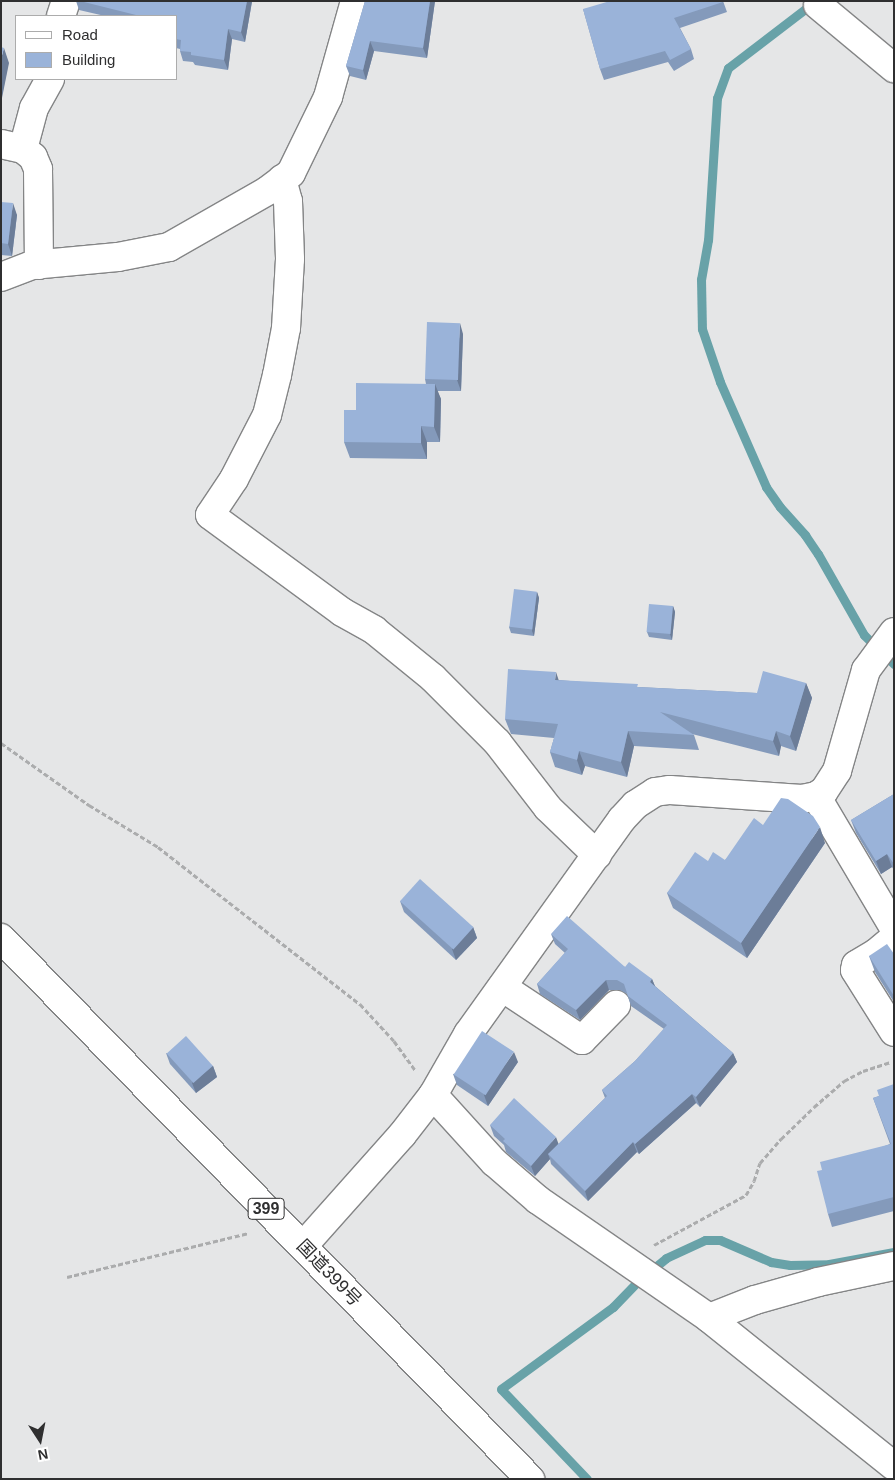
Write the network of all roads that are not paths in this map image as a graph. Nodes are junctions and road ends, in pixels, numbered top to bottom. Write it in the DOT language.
graph roads {
  1 [pos="66,1"];
  2 [pos="355,1"];
  3 [pos="818,5"];
  4 [pos="61,15"];
  5 [pos="894,68"];
  6 [pos="49,80"];
  7 [pos="12,147"];
  8 [pos="282,179"];
  9 [pos="38,265"];
  10 [pos="1,277"];
  11 [pos="889,638"];
  12 [pos="816,796"];
  13 [pos="597,855"];
  14 [pos="894,928"];
  15 [pos="1,938"];
  16 [pos="894,938"];
  17 [pos="502,987"];
  18 [pos="616,1005"];
  19 [pos="894,1032"];
  20 [pos="433,1095"];
  21 [pos="303,1246"];
  22 [pos="894,1266"];
  23 [pos="709,1318"];
  24 [pos="894,1466"];
  25 [pos="530,1479"];
  1 -- 4 [label="main road"];
  2 -- 8 [label="main road"];
  3 -- 5 [label="main road"];
  6 -- 7 [label="main road"];
  7 -- 9 [label="main road"];
  8 -- 9 [label="main road"];
  8 -- 13 [label="main road"];
  9 -- 10 [label="main road"];
  11 -- 12 [label="main road"];
  12 -- 13 [label="main road"];
  12 -- 14 [label="main road"];
  13 -- 17 [label="main road"];
  15 -- 21 [label="main road, 国道399号 / 399"];
  16 -- 19 [label="main road"];
  17 -- 18 [label="main road"];
  17 -- 20 [label="main road"];
  20 -- 21 [label="main road"];
  20 -- 23 [label="main road"];
  21 -- 25 [label="main road, 国道399号 / 399"];
  22 -- 23 [label="main road"];
  23 -- 24 [label="main road"];
}
